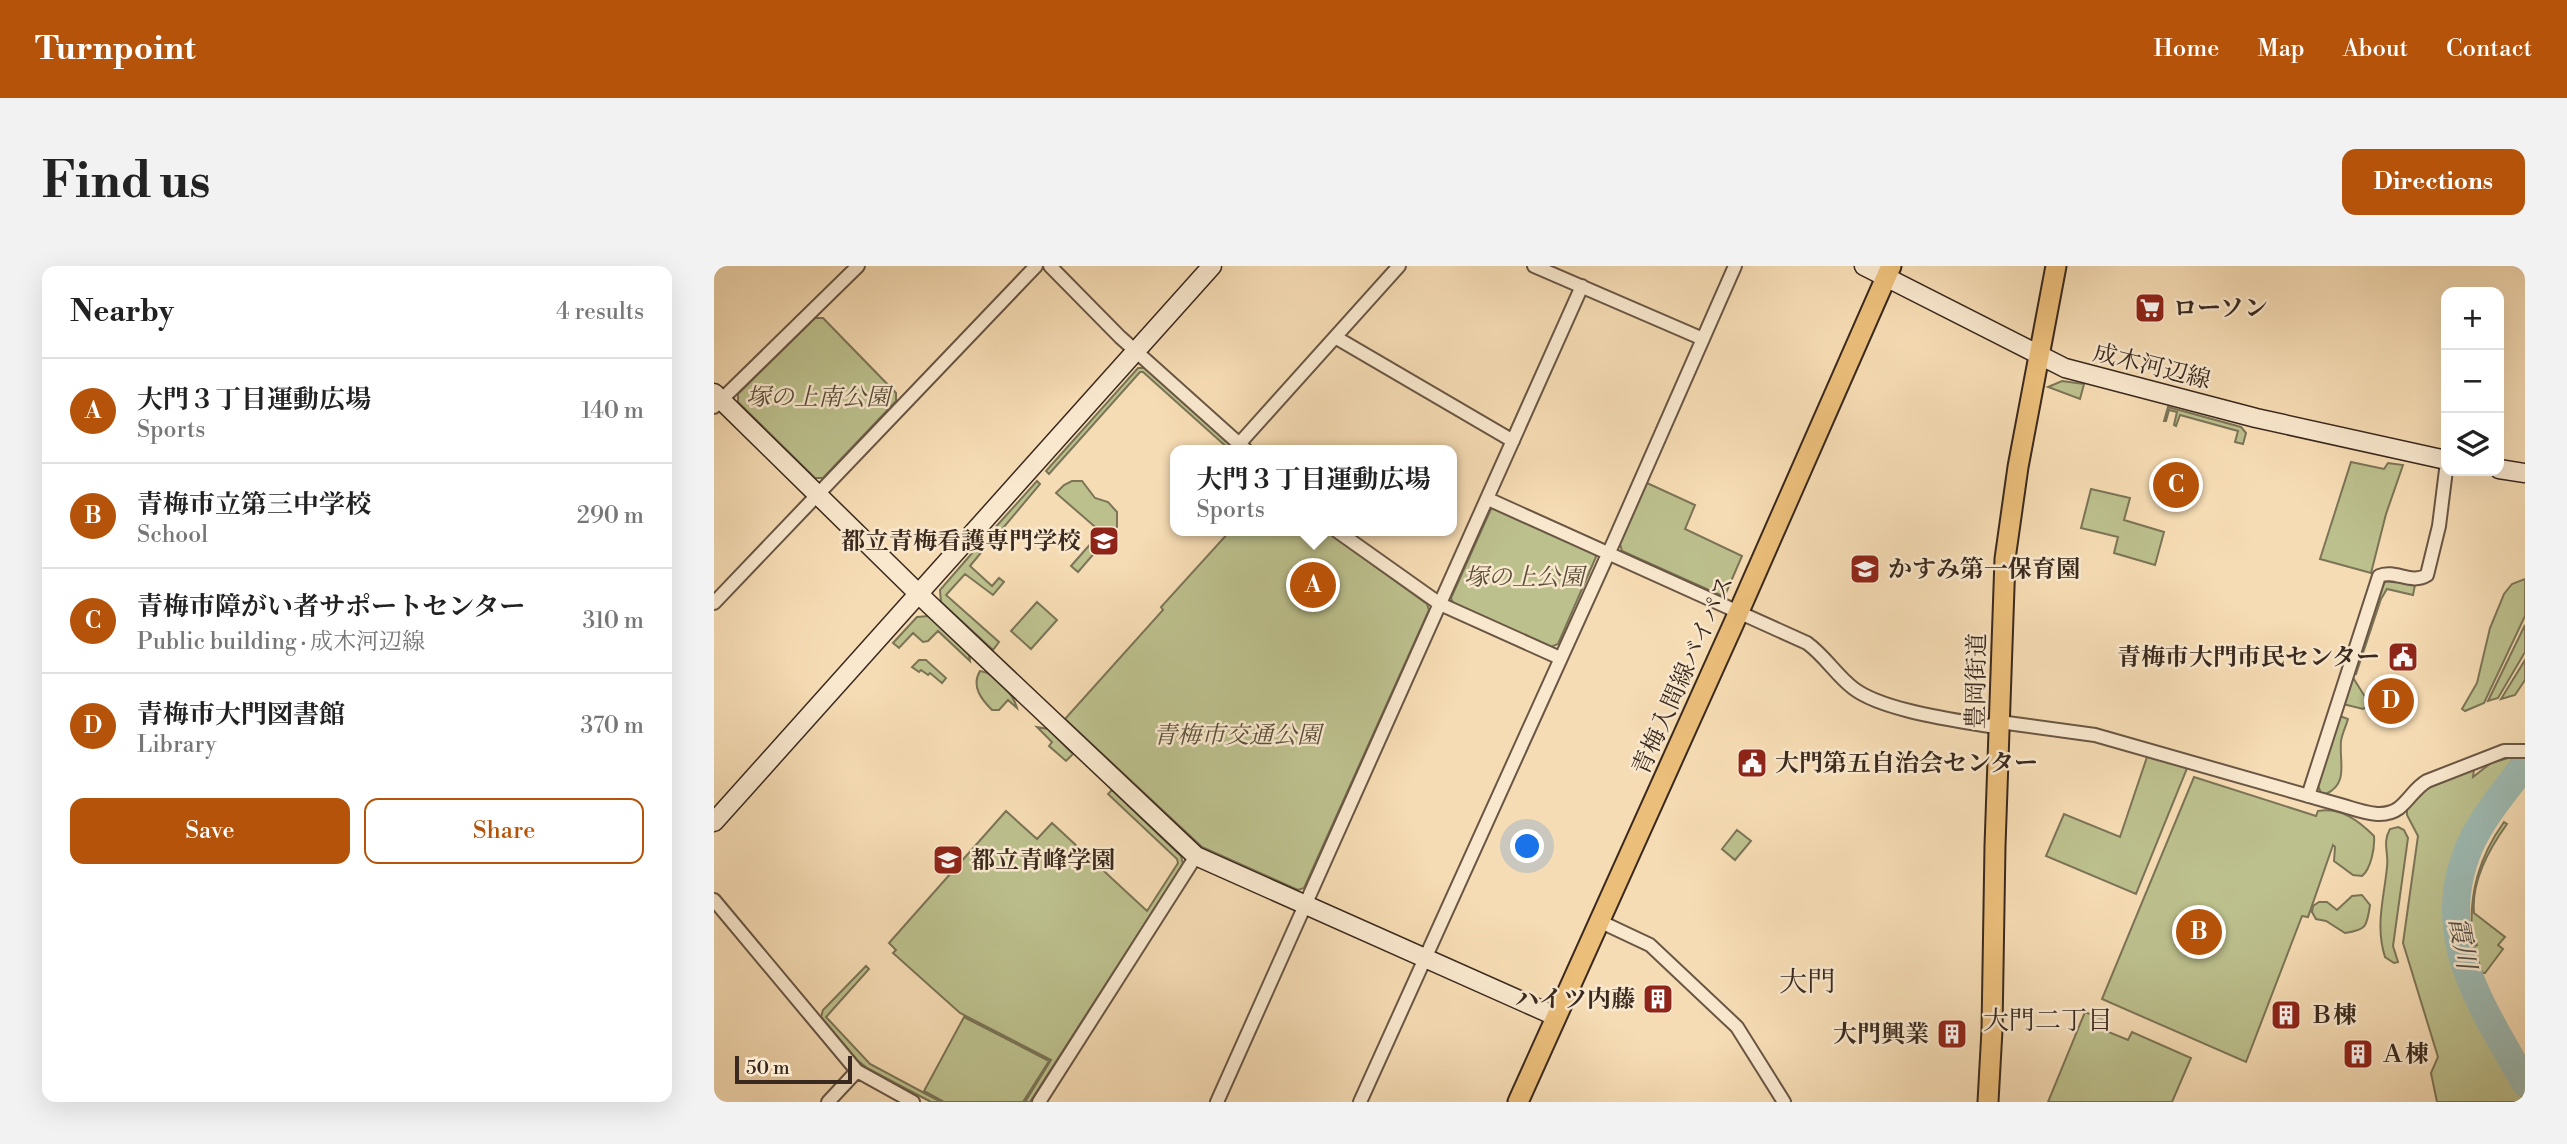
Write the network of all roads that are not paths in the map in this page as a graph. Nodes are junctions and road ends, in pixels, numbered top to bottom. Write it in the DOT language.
graph roads {
  1 [pos="858,266"];
  2 [pos="1036,266"];
  3 [pos="1049,266"];
  4 [pos="1212,266"];
  5 [pos="1399,266"];
  6 [pos="1534,266"];
  7 [pos="1735,266"];
  8 [pos="1864,266"];
  9 [pos="2056,266"];
  10 [pos="1889,272"];
  11 [pos="1582,286"];
  12 [pos="1335,337"];
  13 [pos="1703,339"];
  14 [pos="1136,351"];
  15 [pos="2041,356"];
  16 [pos="716,400"];
  17 [pos="1513,441"];
  18 [pos="1241,445"];
  19 [pos="1245,445"];
  20 [pos="2441,459"];
  21 [pos="2504,470"];
  22 [pos="2525,473"];
  23 [pos="2445,476"];
  24 [pos="818,494"];
  25 [pos="1488,499"];
  26 [pos="1344,536"];
  27 [pos="1608,552"];
  28 [pos="918,593"];
  29 [pos="714,603"];
  30 [pos="1440,604"];
  31 [pos="1738,612"];
  32 [pos="1560,658"];
  33 [pos="2000,722"];
  34 [pos="2522,751"];
  35 [pos="2308,796"];
  36 [pos="714,822"];
  37 [pos="1196,856"];
  38 [pos="714,900"];
  39 [pos="1305,905"];
  40 [pos="1599,921"];
  41 [pos="1425,958"];
  42 [pos="1555,1016"];
  43 [pos="858,1071"];
  44 [pos="828,1102"];
  45 [pos="913,1102"];
  46 [pos="1039,1102"];
  47 [pos="1217,1102"];
  48 [pos="1360,1102"];
  49 [pos="1518,1102"];
  50 [pos="1784,1102"];
  51 [pos="1988,1102"];
  1 -- 16 [label="street"];
  2 -- 24 [label="street"];
  3 -- 14 [label="street"];
  4 -- 14 [label="street"];
  5 -- 12 [label="street"];
  6 -- 11 [label="street"];
  7 -- 13 [label="street"];
  8 -- 10 [label="street, 成木河辺線"];
  9 -- 15 [label="main road, 豊岡街道"];
  10 -- 15 [label="street, 成木河辺線"];
  10 -- 31 [label="main road, 青梅入間線バイパス"];
  11 -- 13 [label="street"];
  11 -- 17 [label="street"];
  12 -- 17 [label="street"];
  12 -- 19 [label="street"];
  13 -- 27 [label="street"];
  14 -- 18 [label="street"];
  14 -- 28 [label="street"];
  15 -- 20 [label="street, 成木河辺線"];
  15 -- 33 [label="main road, 豊岡街道"];
  16 -- 24 [label="street"];
  17 -- 25 [label="street"];
  21 -- 22 [label="street"];
  23 -- 35 [label="street"];
  24 -- 28 [label="street"];
  24 -- 29 [label="street"];
  25 -- 27 [label="street"];
  25 -- 30 [label="street"];
  26 -- 30 [label="street"];
  27 -- 31 [label="street"];
  27 -- 32 [label="street"];
  28 -- 36 [label="street"];
  28 -- 37 [label="street"];
  30 -- 32 [label="street"];
  30 -- 39 [label="street"];
  31 -- 33 [label="street"];
  31 -- 40 [label="main road, 青梅入間線バイパス"];
  32 -- 41 [label="street"];
  33 -- 35 [label="street"];
  33 -- 51 [label="main road, 豊岡街道"];
  34 -- 35 [label="street"];
  37 -- 39 [label="street"];
  37 -- 46 [label="street"];
  38 -- 43 [label="street"];
  39 -- 41 [label="street"];
  39 -- 47 [label="street"];
  40 -- 42 [label="main road, 青梅入間線バイパス"];
  40 -- 50 [label="street"];
  41 -- 42 [label="street"];
  41 -- 48 [label="street"];
  42 -- 49 [label="main road, 青梅入間線バイパス"];
  43 -- 44 [label="street"];
  43 -- 45 [label="street"];
}
